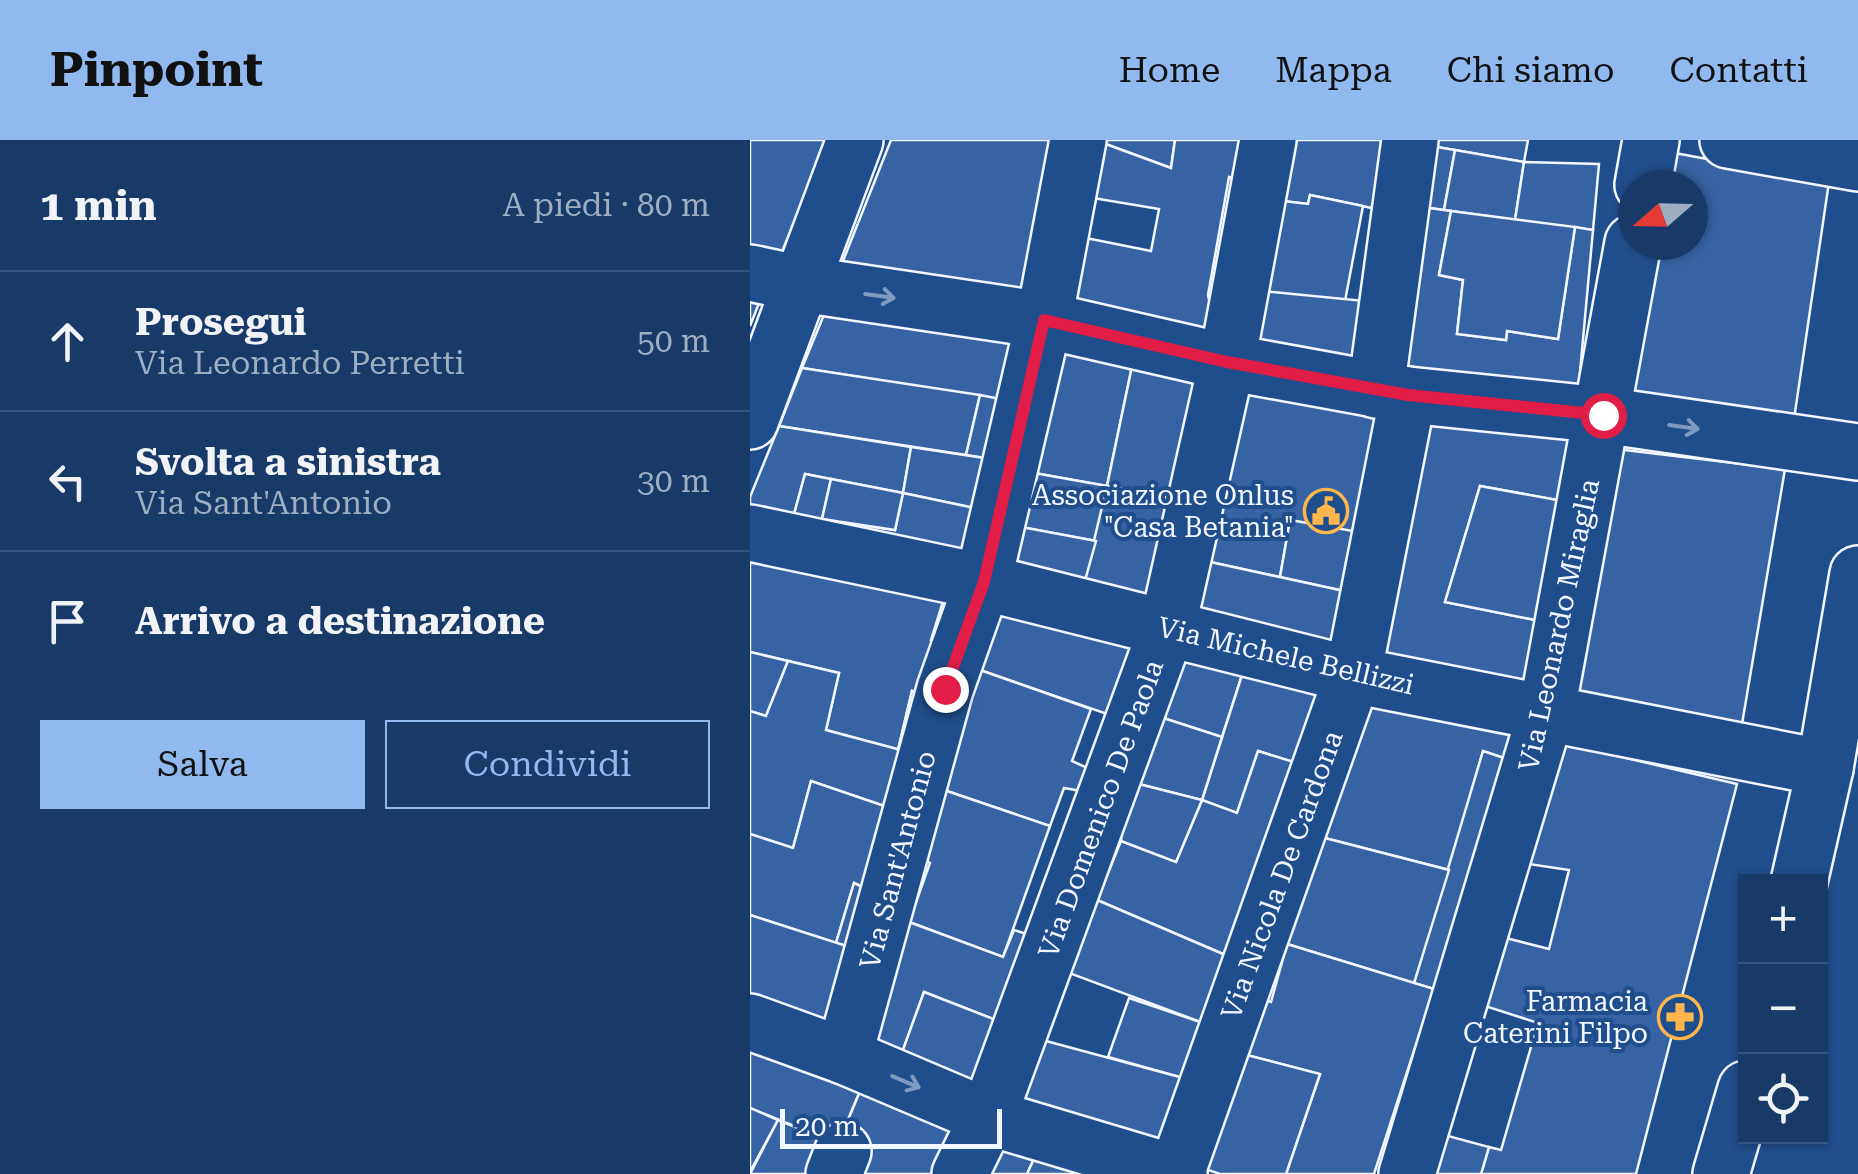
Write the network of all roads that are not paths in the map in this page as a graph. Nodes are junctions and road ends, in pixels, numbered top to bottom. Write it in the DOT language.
graph roads {
  1 [pos="854,140"];
  2 [pos="1078,140"];
  3 [pos="1268,140"];
  4 [pos="1410,140"];
  5 [pos="1651,140"];
  6 [pos="1728,140"];
  7 [pos="1858,163"];
  8 [pos="1646,170"];
  9 [pos="1630,260"];
  10 [pos="776,279"];
  11 [pos="1044,320"];
  12 [pos="1227,362"];
  13 [pos="1392,392"];
  14 [pos="1603,415"];
  15 [pos="750,421"];
  16 [pos="1858,452"];
  17 [pos="750,533"];
  18 [pos="1858,574"];
  19 [pos="984,582"];
  20 [pos="1167,629"];
  21 [pos="1353,675"];
  22 [pos="1546,710"];
  23 [pos="1826,768"];
  24 [pos="1801,874"];
  25 [pos="750,1022"];
  26 [pos="844,1056"];
  27 [pos="1738,1115"];
  28 [pos="988,1117"];
  29 [pos="960,1174"];
  30 [pos="1177,1174"];
  31 [pos="1408,1174"];
  32 [pos="1720,1174"];
  1 -- 10 [label="street"];
  2 -- 11 [label="street, Via Sant'Antonio"];
  3 -- 12 [label="street, Via Domenico De Paola"];
  4 -- 13 [label="street, Via Nicola De Cardona"];
  5 -- 8 [label="street"];
  6 -- 7 [label="street"];
  9 -- 14 [label="street, Via Leonardo Miraglia"];
  10 -- 11 [label="street, one-way"];
  10 -- 15 [label="street"];
  11 -- 12 [label="street"];
  11 -- 19 [label="street, Via Sant'Antonio"];
  12 -- 13 [label="street"];
  12 -- 20 [label="street, Via Domenico De Paola"];
  13 -- 14 [label="street"];
  13 -- 21 [label="street, Via Nicola De Cardona"];
  14 -- 16 [label="street, one-way"];
  14 -- 22 [label="street, Via Leonardo Miraglia"];
  17 -- 19 [label="street, Via Michele Bellizzi"];
  18 -- 23 [label="street"];
  19 -- 20 [label="street, Via Michele Bellizzi"];
  19 -- 26 [label="street, Via Sant'Antonio"];
  20 -- 21 [label="street, Via Michele Bellizzi"];
  20 -- 28 [label="street, Via Domenico De Paola"];
  21 -- 22 [label="street, Via Michele Bellizzi"];
  21 -- 30 [label="street, Via Nicola De Cardona"];
  22 -- 23 [label="street, Via Michele Bellizzi"];
  22 -- 31 [label="street, Via Leonardo Miraglia"];
  23 -- 24 [label="street"];
  25 -- 26 [label="street"];
  26 -- 28 [label="street, one-way"];
  27 -- 32 [label="street"];
  28 -- 29 [label="street, Via Domenico De Paola"];
  28 -- 30 [label="street"];
}
